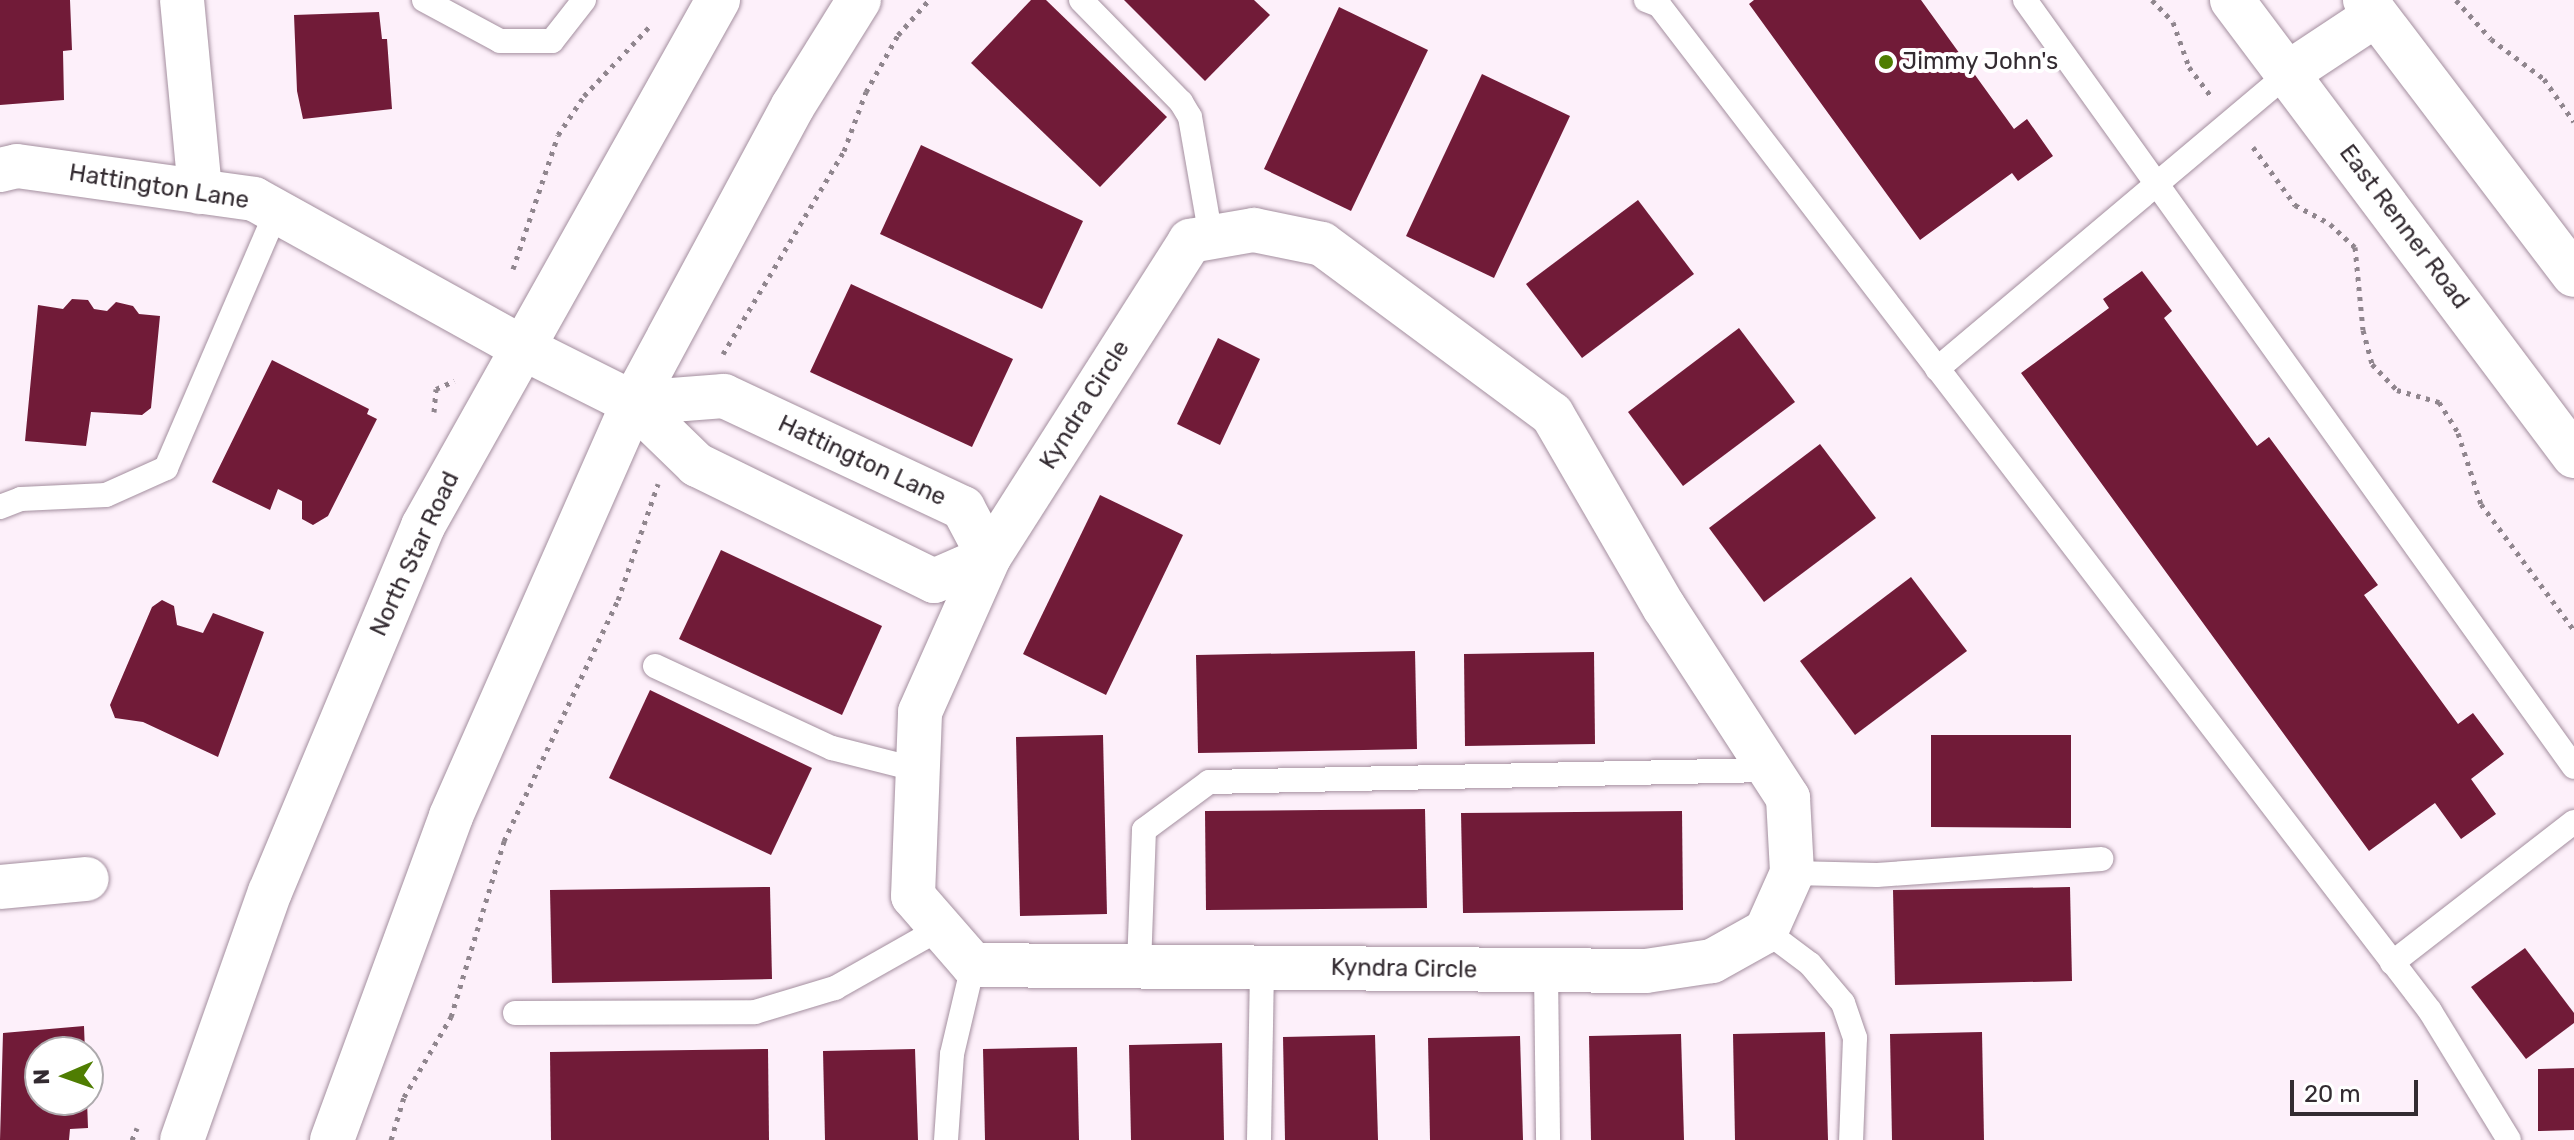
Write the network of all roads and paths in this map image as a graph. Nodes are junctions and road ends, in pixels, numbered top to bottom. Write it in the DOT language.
graph roads {
  1 [pos="182,0"];
  2 [pos="424,0"];
  3 [pos="584,0"];
  4 [pos="718,0"];
  5 [pos="859,0"];
  6 [pos="929,0"];
  7 [pos="1081,0"];
  8 [pos="1646,0"];
  9 [pos="2025,0"];
  10 [pos="2152,0"];
  11 [pos="2232,0"];
  12 [pos="2456,0"];
  13 [pos="2379,5"];
  14 [pos="2288,73"];
  15 [pos="2231,121"];
  16 [pos="2574,122"];
  17 [pos="0,170"];
  18 [pos="2156,185"];
  19 [pos="200,192"];
  20 [pos="276,212"];
  21 [pos="1211,237"];
  22 [pos="2574,275"];
  23 [pos="521,347"];
  24 [pos="1937,369"];
  25 [pos="699,398"];
  26 [pos="633,403"];
  27 [pos="675,443"];
  28 [pos="2574,456"];
  29 [pos="0,507"];
  30 [pos="989,557"];
  31 [pos="2574,630"];
  32 [pos="655,666"];
  33 [pos="2574,767"];
  34 [pos="918,770"];
  35 [pos="1770,770"];
  36 [pos="2574,822"];
  37 [pos="2101,859"];
  38 [pos="1792,873"];
  39 [pos="87,879"];
  40 [pos="0,887"];
  41 [pos="941,928"];
  42 [pos="1766,931"];
  43 [pos="2392,963"];
  44 [pos="973,965"];
  45 [pos="1139,966"];
  46 [pos="1262,967"];
  47 [pos="1546,971"];
  48 [pos="515,1013"];
  49 [pos="182,1140"];
  50 [pos="332,1140"];
  51 [pos="391,1140"];
  52 [pos="946,1140"];
  53 [pos="1259,1140"];
  54 [pos="1548,1140"];
  55 [pos="1851,1140"];
  56 [pos="2509,1140"];
  1 -- 19 [label="street"];
  2 -- 3 [label="lane"];
  4 -- 23 [label="street, North Star Road"];
  5 -- 26 [label="street"];
  6 -- 25 [label="path"];
  7 -- 21 [label="lane"];
  8 -- 24 [label="lane"];
  9 -- 18 [label="lane"];
  10 -- 15 [label="path"];
  11 -- 14 [label="street, East Renner Road"];
  12 -- 16 [label="path"];
  13 -- 14 [label="street"];
  13 -- 22 [label="street"];
  14 -- 15 [label="lane"];
  14 -- 28 [label="street, East Renner Road"];
  15 -- 18 [label="lane"];
  15 -- 31 [label="path"];
  17 -- 19 [label="street, Hattington Lane"];
  18 -- 24 [label="lane"];
  18 -- 33 [label="lane"];
  19 -- 20 [label="street, Hattington Lane"];
  20 -- 23 [label="street, Hattington Lane"];
  20 -- 29 [label="lane"];
  21 -- 30 [label="street, Kyndra Circle"];
  21 -- 35 [label="street, Kyndra Circle"];
  23 -- 26 [label="street, Hattington Lane"];
  23 -- 49 [label="street, North Star Road"];
  24 -- 43 [label="lane"];
  25 -- 26 [label="street, Hattington Lane"];
  25 -- 30 [label="street, Hattington Lane"];
  26 -- 27 [label="street"];
  26 -- 50 [label="street"];
  27 -- 30 [label="street"];
  27 -- 51 [label="path"];
  30 -- 34 [label="street, Kyndra Circle"];
  32 -- 34 [label="lane"];
  34 -- 41 [label="street, Kyndra Circle"];
  35 -- 38 [label="street, Kyndra Circle"];
  35 -- 45 [label="lane"];
  36 -- 43 [label="lane"];
  37 -- 38 [label="lane"];
  38 -- 42 [label="street, Kyndra Circle"];
  39 -- 40 [label="street"];
  41 -- 44 [label="street, Kyndra Circle"];
  41 -- 48 [label="lane"];
  42 -- 47 [label="street, Kyndra Circle"];
  42 -- 55 [label="lane"];
  43 -- 56 [label="lane"];
  44 -- 45 [label="street, Kyndra Circle"];
  44 -- 52 [label="lane"];
  45 -- 46 [label="street, Kyndra Circle"];
  46 -- 47 [label="street, Kyndra Circle"];
  46 -- 53 [label="lane"];
  47 -- 54 [label="lane"];
}
